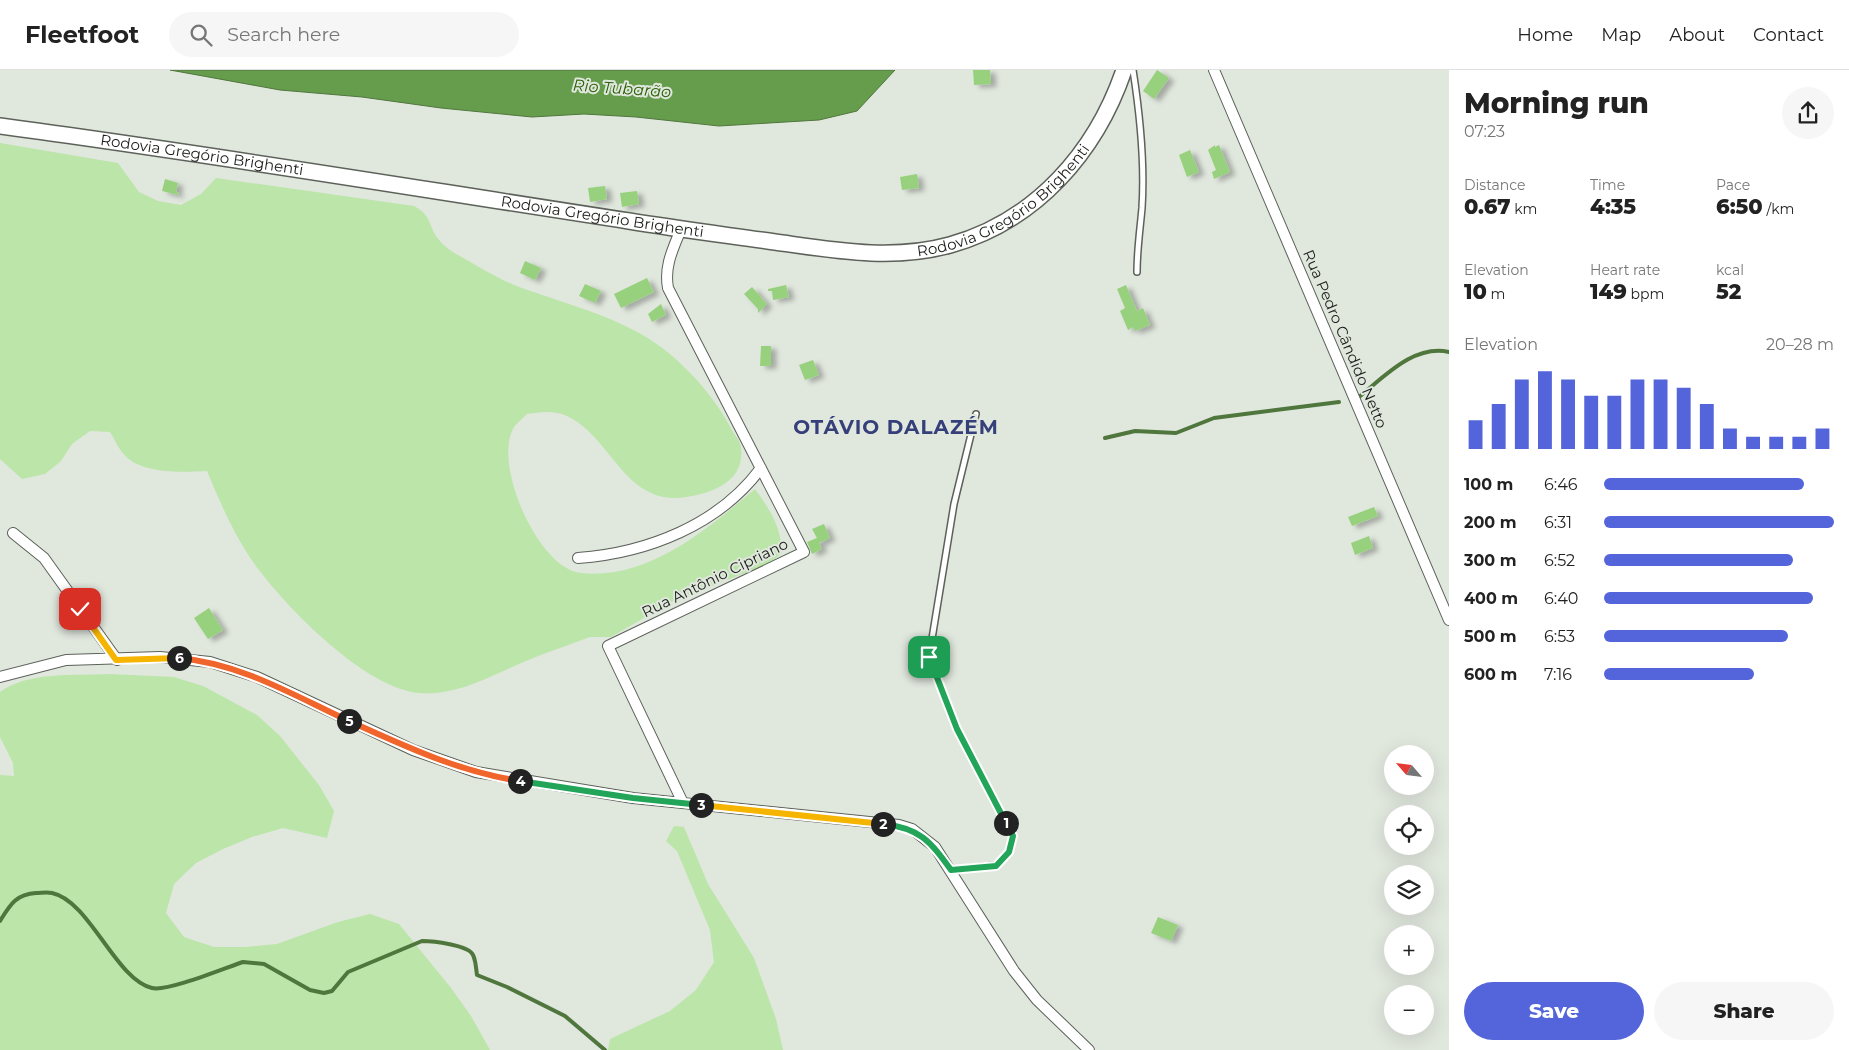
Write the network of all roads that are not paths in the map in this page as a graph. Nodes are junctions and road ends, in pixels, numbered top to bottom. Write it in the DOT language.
graph roads {
  1 [pos="1124,70"];
  2 [pos="1133,70"];
  3 [pos="1214,70"];
  4 [pos="0,126"];
  5 [pos="681,229"];
  6 [pos="1138,272"];
  7 [pos="976,414"];
  8 [pos="761,468"];
  9 [pos="13,533"];
  10 [pos="578,558"];
  11 [pos="1449,620"];
  12 [pos="116,660"];
  13 [pos="0,677"];
  14 [pos="683,803"];
  15 [pos="951,870"];
  16 [pos="1090,1050"];
  1 -- 5 [label="main road, Rodovia Gregório Brighenti"];
  2 -- 6 [label="lane"];
  3 -- 11 [label="street, Rua Pedro Cândido Netto"];
  4 -- 5 [label="main road, Rodovia Gregório Brighenti"];
  5 -- 8 [label="street, Rua Antônio Cipriano"];
  7 -- 15 [label="lane"];
  8 -- 10 [label="street"];
  8 -- 14 [label="street, Rua Antônio Cipriano"];
  9 -- 12 [label="street"];
  12 -- 13 [label="street"];
  12 -- 14 [label="street"];
  14 -- 15 [label="street"];
  15 -- 16 [label="street"];
}
